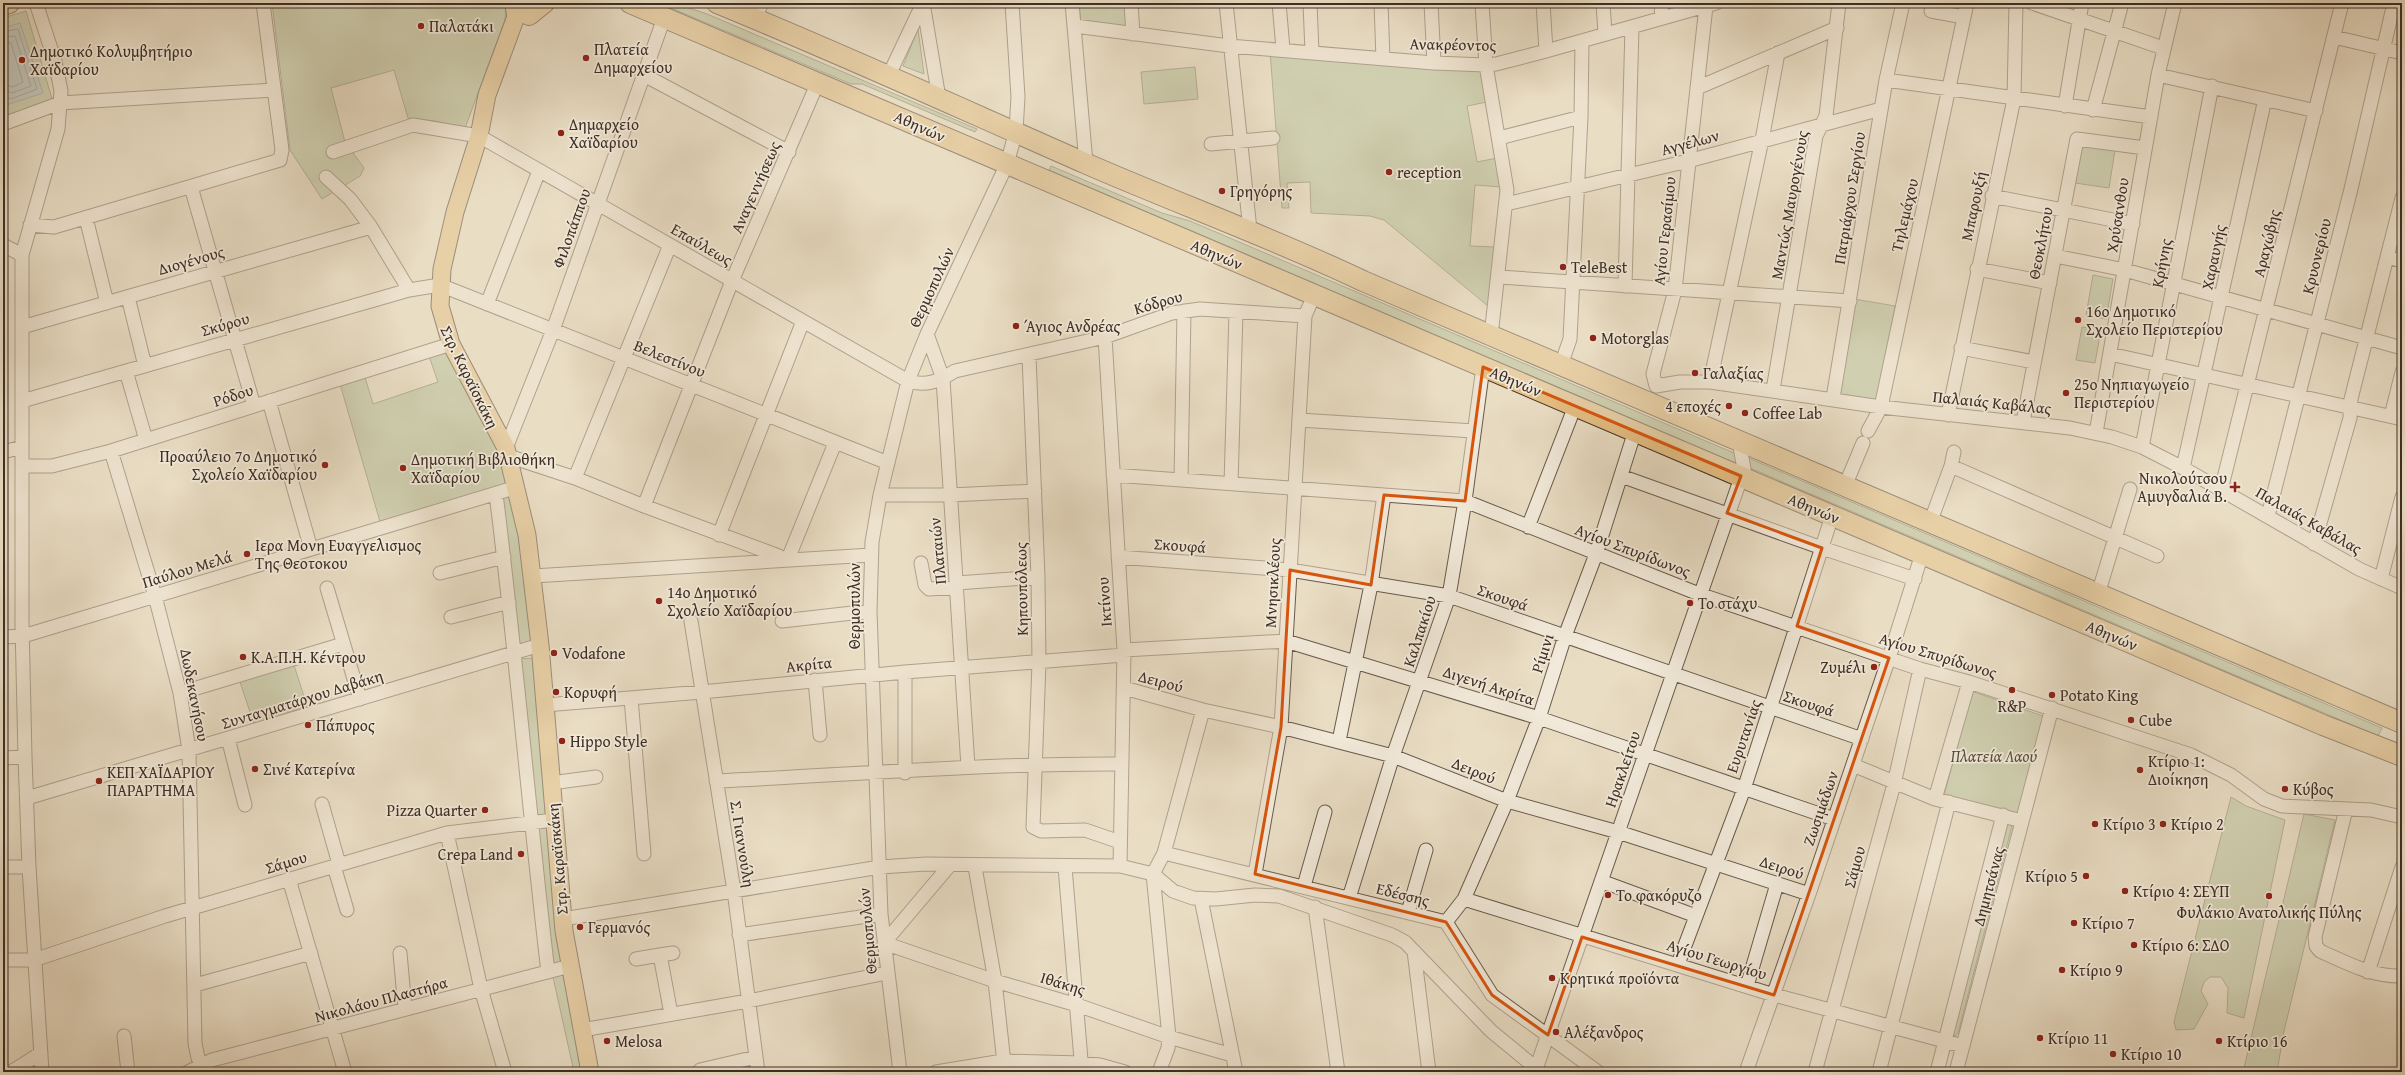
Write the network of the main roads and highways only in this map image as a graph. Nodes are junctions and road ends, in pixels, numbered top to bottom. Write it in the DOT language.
graph roads {
  1 [pos="9,3"];
  2 [pos="630,3"];
  3 [pos="718,3"];
  4 [pos="3,5"];
  5 [pos="526,7"];
  6 [pos="758,11"];
  7 [pos="2402,723"];
  8 [pos="2402,756"];
  9 [pos="590,1072"];
  1 -- 4 [label="highway"];
  2 -- 8 [label="highway, Αθηνών"];
  3 -- 6 [label="highway, Αθηνών"];
  5 -- 9 [label="main road, Στρ. Καραϊσκάκη"];
  6 -- 7 [label="highway, Αθηνών"];
}
